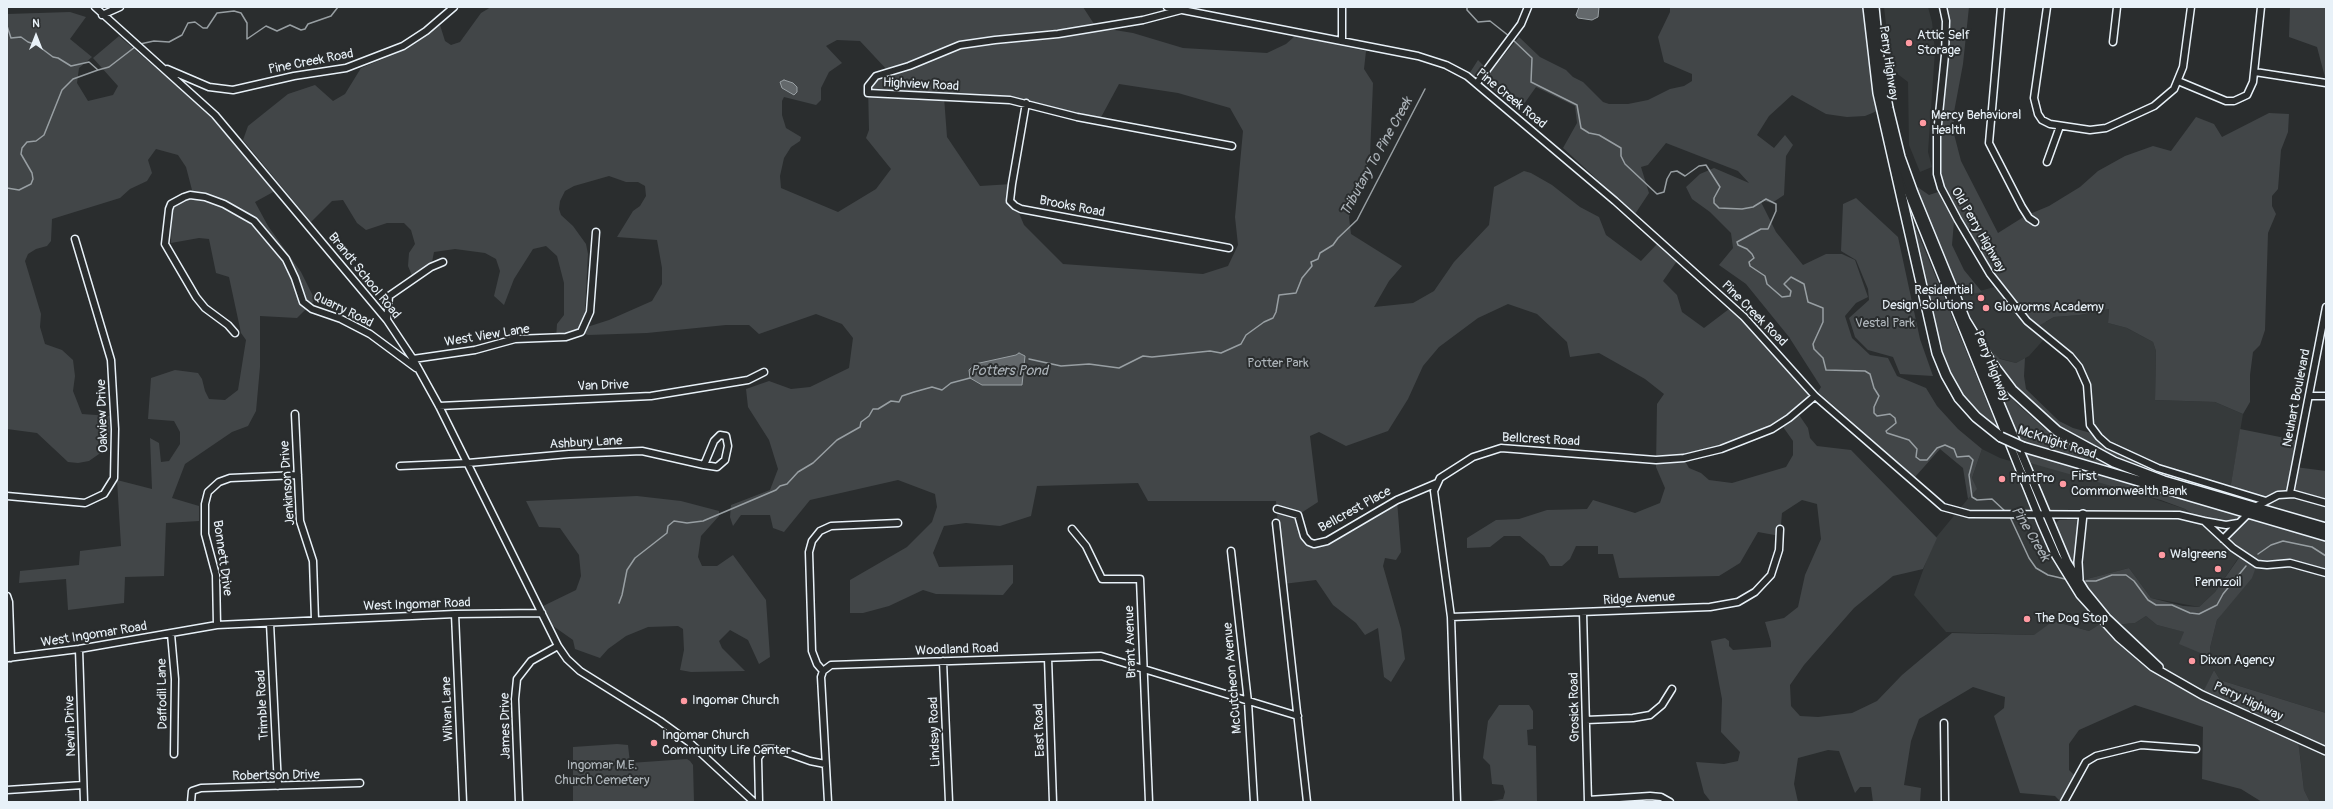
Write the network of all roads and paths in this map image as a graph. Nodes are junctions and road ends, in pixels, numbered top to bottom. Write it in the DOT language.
graph roads {
  1 [pos="94,7"];
  2 [pos="120,7"];
  3 [pos="454,7"];
  4 [pos="1167,7"];
  5 [pos="1342,7"];
  6 [pos="1528,7"];
  7 [pos="1868,7"];
  8 [pos="1874,7"];
  9 [pos="1943,7"];
  10 [pos="2000,7"];
  11 [pos="2046,7"];
  12 [pos="2117,7"];
  13 [pos="2191,7"];
  14 [pos="2262,7"];
  15 [pos="1183,10"];
  16 [pos="102,15"];
  17 [pos="1342,41"];
  18 [pos="2112,42"];
  19 [pos="160,66"];
  20 [pos="2255,72"];
  21 [pos="2178,81"];
  22 [pos="1477,83"];
  23 [pos="2326,83"];
  24 [pos="1026,103"];
  25 [pos="2060,126"];
  26 [pos="1889,142"];
  27 [pos="1232,146"];
  28 [pos="2047,162"];
  29 [pos="2035,222"];
  30 [pos="596,232"];
  31 [pos="75,239"];
  32 [pos="1229,248"];
  33 [pos="443,262"];
  34 [pos="2326,307"];
  35 [pos="386,320"];
  36 [pos="1965,320"];
  37 [pos="235,333"];
  38 [pos="413,359"];
  39 [pos="419,370"];
  40 [pos="764,372"];
  41 [pos="1815,396"];
  42 [pos="2309,396"];
  43 [pos="2326,396"];
  44 [pos="439,406"];
  45 [pos="295,414"];
  46 [pos="468,463"];
  47 [pos="704,465"];
  48 [pos="400,466"];
  49 [pos="298,475"];
  50 [pos="1436,483"];
  51 [pos="2290,493"];
  52 [pos="7,496"];
  53 [pos="2266,501"];
  54 [pos="2326,503"];
  55 [pos="2255,507"];
  56 [pos="1277,509"];
  57 [pos="2248,513"];
  58 [pos="2041,514"];
  59 [pos="2084,514"];
  60 [pos="2201,520"];
  61 [pos="898,523"];
  62 [pos="1276,523"];
  63 [pos="2238,523"];
  64 [pos="2326,528"];
  65 [pos="1072,529"];
  66 [pos="1780,529"];
  67 [pos="2326,536"];
  68 [pos="2223,539"];
  69 [pos="1231,551"];
  70 [pos="2326,573"];
  71 [pos="2079,581"];
  72 [pos="7,596"];
  73 [pos="1583,612"];
  74 [pos="542,613"];
  75 [pos="455,614"];
  76 [pos="1451,617"];
  77 [pos="315,620"];
  78 [pos="270,623"];
  79 [pos="218,625"];
  80 [pos="171,634"];
  81 [pos="558,646"];
  82 [pos="79,649"];
  83 [pos="9,658"];
  84 [pos="1048,658"];
  85 [pos="943,661"];
  86 [pos="1143,669"];
  87 [pos="823,671"];
  88 [pos="2162,671"];
  89 [pos="1672,689"];
  90 [pos="1248,702"];
  91 [pos="1298,716"];
  92 [pos="1586,720"];
  93 [pos="1944,722"];
  94 [pos="2196,750"];
  95 [pos="2326,752"];
  96 [pos="174,754"];
  97 [pos="825,764"];
  98 [pos="360,783"];
  99 [pos="83,785"];
  100 [pos="278,786"];
  101 [pos="7,790"];
  102 [pos="1588,801"];
  103 [pos="84,802"];
  104 [pos="191,802"];
  105 [pos="463,802"];
  106 [pos="519,802"];
  107 [pos="754,802"];
  108 [pos="759,802"];
  109 [pos="828,802"];
  110 [pos="949,802"];
  111 [pos="1054,802"];
  112 [pos="1148,802"];
  113 [pos="1254,802"];
  114 [pos="1307,802"];
  115 [pos="1457,802"];
  116 [pos="1670,802"];
  117 [pos="1945,802"];
  118 [pos="2064,802"];
  1 -- 16 [label="street, Brandt School Road"];
  2 -- 16 [label="street"];
  3 -- 19 [label="street, Pine Creek Road"];
  4 -- 15 [label="street, Pine Creek Road"];
  5 -- 17 [label="street"];
  6 -- 22 [label="street"];
  7 -- 26 [label="highway, Perry Highway"];
  8 -- 36 [label="highway, Perry Highway"];
  9 -- 53 [label="street, Old Perry Highway"];
  10 -- 29 [label="street"];
  11 -- 25 [label="street"];
  12 -- 18 [label="street"];
  13 -- 21 [label="street"];
  14 -- 20 [label="street"];
  15 -- 17 [label="street, Pine Creek Road"];
  15 -- 24 [label="street, Highview Road"];
  16 -- 19 [label="street, Brandt School Road"];
  17 -- 22 [label="street, Pine Creek Road"];
  19 -- 35 [label="street, Brandt School Road"];
  20 -- 21 [label="street"];
  20 -- 23 [label="street"];
  21 -- 25 [label="street"];
  22 -- 41 [label="street, Pine Creek Road"];
  24 -- 27 [label="street, Highview Road"];
  24 -- 32 [label="street, Brooks Road"];
  25 -- 28 [label="street"];
  26 -- 57 [label="highway, McKnight Road, bridge"];
  26 -- 58 [label="main road, Perry Highway"];
  30 -- 38 [label="street, West View Lane"];
  31 -- 52 [label="street, Oakview Drive"];
  33 -- 35 [label="street"];
  34 -- 42 [label="street, Neuhart Boulevard"];
  35 -- 38 [label="street, Brandt School Road"];
  36 -- 55 [label="highway, McKnight Road"];
  36 -- 58 [label="main road, Perry Highway"];
  37 -- 39 [label="street, Quarry Road"];
  38 -- 39 [label="street, Brandt School Road"];
  39 -- 44 [label="street, Brandt School Road"];
  40 -- 44 [label="street, Van Drive"];
  41 -- 50 [label="street, Bellcrest Road"];
  41 -- 58 [label="street, Pine Creek Road"];
  42 -- 43 [label="street"];
  42 -- 51 [label="street, Neuhart Boulevard"];
  44 -- 46 [label="street, Brandt School Road"];
  45 -- 49 [label="street, Jenkinson Drive"];
  46 -- 47 [label="street, Ashbury Lane"];
  46 -- 48 [label="street, Ashbury Lane"];
  46 -- 74 [label="street, Brandt School Road"];
  47 -- 47 [label="street, Ashbury Lane"];
  49 -- 77 [label="street, Jenkinson Drive"];
  49 -- 79 [label="street, Bonnett Drive"];
  50 -- 56 [label="street, Bellcrest Place"];
  50 -- 76 [label="street"];
  51 -- 53 [label="street"];
  51 -- 54 [label="street"];
  53 -- 55 [label="street"];
  55 -- 57 [label="street"];
  55 -- 64 [label="highway, McKnight Road"];
  57 -- 63 [label="street"];
  57 -- 67 [label="highway, McKnight Road"];
  58 -- 59 [label="street, Pine Creek Road"];
  58 -- 71 [label="main road, Perry Highway"];
  58 -- 88 [label="main road, Perry Highway"];
  59 -- 60 [label="street, Pine Creek Road"];
  59 -- 71 [label="main road"];
  60 -- 63 [label="street"];
  60 -- 68 [label="street, Pine Creek Road"];
  61 -- 87 [label="street"];
  62 -- 91 [label="street"];
  63 -- 68 [label="street"];
  65 -- 86 [label="street, Brant Avenue"];
  66 -- 73 [label="street, Ridge Avenue"];
  68 -- 70 [label="street, Pine Creek Road"];
  69 -- 90 [label="street, McCutcheon Avenue"];
  71 -- 88 [label="main road, Perry Highway"];
  72 -- 83 [label="street"];
  73 -- 76 [label="street, Ridge Avenue"];
  73 -- 92 [label="street, Grosick Road"];
  74 -- 75 [label="street, West Ingomar Road"];
  74 -- 81 [label="street"];
  75 -- 77 [label="street, West Ingomar Road"];
  75 -- 105 [label="street, Wilvan Lane"];
  76 -- 115 [label="street"];
  77 -- 78 [label="street, West Ingomar Road"];
  78 -- 79 [label="street, West Ingomar Road"];
  78 -- 100 [label="street, Trimble Road"];
  79 -- 80 [label="street, West Ingomar Road"];
  80 -- 82 [label="street, West Ingomar Road"];
  80 -- 96 [label="street, Daffodil Lane"];
  81 -- 106 [label="street, James Drive"];
  81 -- 107 [label="street"];
  82 -- 83 [label="street, West Ingomar Road"];
  82 -- 99 [label="street, Nevin Drive"];
  84 -- 85 [label="street, Woodland Road"];
  84 -- 86 [label="street, Woodland Road"];
  84 -- 111 [label="street, East Road"];
  85 -- 87 [label="street, Woodland Road"];
  85 -- 110 [label="street, Lindsay Road"];
  86 -- 90 [label="street, Woodland Road"];
  86 -- 112 [label="street, Brant Avenue"];
  87 -- 97 [label="street"];
  88 -- 95 [label="main road, Perry Highway"];
  89 -- 92 [label="street"];
  90 -- 91 [label="street, Woodland Road"];
  90 -- 113 [label="street, McCutcheon Avenue"];
  91 -- 114 [label="street"];
  92 -- 102 [label="street, Grosick Road"];
  93 -- 117 [label="street"];
  94 -- 118 [label="street"];
  97 -- 108 [label="street"];
  97 -- 109 [label="street"];
  98 -- 100 [label="street, Robertson Drive"];
  99 -- 101 [label="street"];
  99 -- 103 [label="street, Nevin Drive"];
  100 -- 104 [label="street, Robertson Drive"];
  102 -- 116 [label="street"];
}
